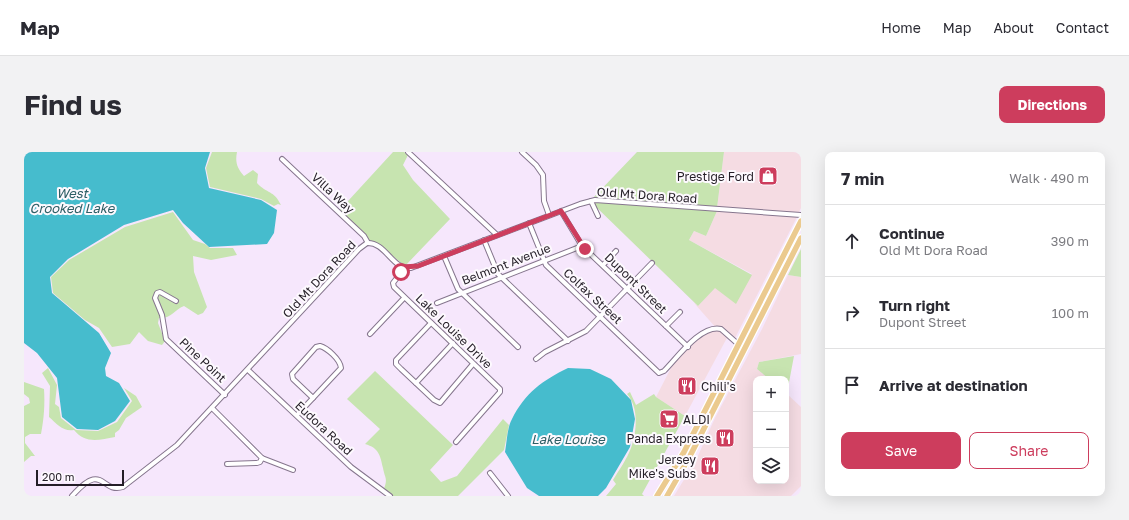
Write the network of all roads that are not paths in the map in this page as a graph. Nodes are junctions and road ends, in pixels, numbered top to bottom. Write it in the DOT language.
graph roads {
  1 [pos="408,152"];
  2 [pos="522,152"];
  3 [pos="282,159"];
  4 [pos="591,201"];
  5 [pos="561,211"];
  6 [pos="549,216"];
  7 [pos="598,216"];
  8 [pos="801,216"];
  9 [pos="801,221"];
  10 [pos="528,223"];
  11 [pos="497,235"];
  12 [pos="801,238"];
  13 [pos="484,240"];
  14 [pos="368,243"];
  15 [pos="582,246"];
  16 [pos="616,251"];
  17 [pos="444,256"];
  18 [pos="542,260"];
  19 [pos="652,263"];
  20 [pos="603,265"];
  21 [pos="403,267"];
  22 [pos="502,277"];
  23 [pos="627,288"];
  24 [pos="461,292"];
  25 [pos="404,298"];
  26 [pos="176,301"];
  27 [pos="437,302"];
  28 [pos="680,312"];
  29 [pos="600,317"];
  30 [pos="431,323"];
  31 [pos="666,326"];
  32 [pos="747,327"];
  33 [pos="370,334"];
  34 [pos="568,341"];
  35 [pos="453,343"];
  36 [pos="738,344"];
  37 [pos="688,346"];
  38 [pos="518,347"];
  39 [pos="745,348"];
  40 [pos="536,359"];
  41 [pos="473,364"];
  42 [pos="736,365"];
  43 [pos="248,370"];
  44 [pos="416,383"];
  45 [pos="225,395"];
  46 [pos="313,398"];
  47 [pos="212,408"];
  48 [pos="297,415"];
  49 [pos="456,442"];
  50 [pos="262,458"];
  51 [pos="227,464"];
  52 [pos="293,470"];
  53 [pos="490,473"];
  54 [pos="72,496"];
  55 [pos="390,496"];
  56 [pos="508,496"];
  57 [pos="657,496"];
  58 [pos="666,496"];
  1 -- 11 [label="street"];
  2 -- 6 [label="street"];
  3 -- 14 [label="street, Villa Way"];
  4 -- 5 [label="street, Old Mt Dora Road"];
  4 -- 7 [label="street"];
  4 -- 8 [label="street, Old Mt Dora Road"];
  5 -- 6 [label="street, Old Mt Dora Road"];
  5 -- 15 [label="street, Dupont Street"];
  6 -- 10 [label="street, Old Mt Dora Road"];
  9 -- 32 [label="main road"];
  10 -- 11 [label="street, Old Mt Dora Road"];
  10 -- 18 [label="street, Colfax Street"];
  11 -- 13 [label="street, Old Mt Dora Road"];
  12 -- 39 [label="main road"];
  13 -- 17 [label="street, Old Mt Dora Road"];
  13 -- 22 [label="street"];
  14 -- 21 [label="street, Old Mt Dora Road"];
  14 -- 43 [label="street, Old Mt Dora Road"];
  15 -- 18 [label="street, Belmont Avenue"];
  15 -- 20 [label="street, Dupont Street"];
  16 -- 20 [label="street"];
  17 -- 21 [label="street, Old Mt Dora Road"];
  17 -- 24 [label="street"];
  18 -- 22 [label="street, Belmont Avenue"];
  18 -- 29 [label="street, Colfax Street"];
  19 -- 23 [label="street"];
  20 -- 23 [label="street, Dupont Street"];
  21 -- 25 [label="street, Lake Louise Drive"];
  22 -- 24 [label="street, Belmont Avenue"];
  22 -- 34 [label="street"];
  23 -- 29 [label="street"];
  23 -- 31 [label="street, Dupont Street"];
  24 -- 27 [label="street, Belmont Avenue"];
  24 -- 38 [label="street"];
  25 -- 30 [label="street, Lake Louise Drive"];
  25 -- 33 [label="street"];
  26 -- 45 [label="street, Pine Point"];
  28 -- 31 [label="street"];
  29 -- 34 [label="street"];
  29 -- 37 [label="street, Colfax Street"];
  30 -- 35 [label="street, Lake Louise Drive"];
  30 -- 44 [label="street"];
  31 -- 37 [label="street, Dupont Street"];
  32 -- 36 [label="main road"];
  32 -- 39 [label="main road"];
  34 -- 40 [label="street"];
  35 -- 41 [label="street, Lake Louise Drive"];
  35 -- 44 [label="street"];
  36 -- 37 [label="street"];
  36 -- 42 [label="main road"];
  36 -- 57 [label="main road"];
  39 -- 42 [label="main road"];
  41 -- 44 [label="street"];
  41 -- 49 [label="street, Lake Louise Drive"];
  42 -- 58 [label="main road"];
  43 -- 45 [label="street, Old Mt Dora Road"];
  43 -- 48 [label="street, Eudora Road"];
  45 -- 47 [label="street, Old Mt Dora Road"];
  46 -- 46 [label="street"];
  46 -- 48 [label="street"];
  47 -- 50 [label="street"];
  47 -- 54 [label="street, Old Mt Dora Road"];
  48 -- 55 [label="street, Eudora Road"];
  50 -- 51 [label="street"];
  50 -- 52 [label="street"];
  53 -- 56 [label="street"];
}
